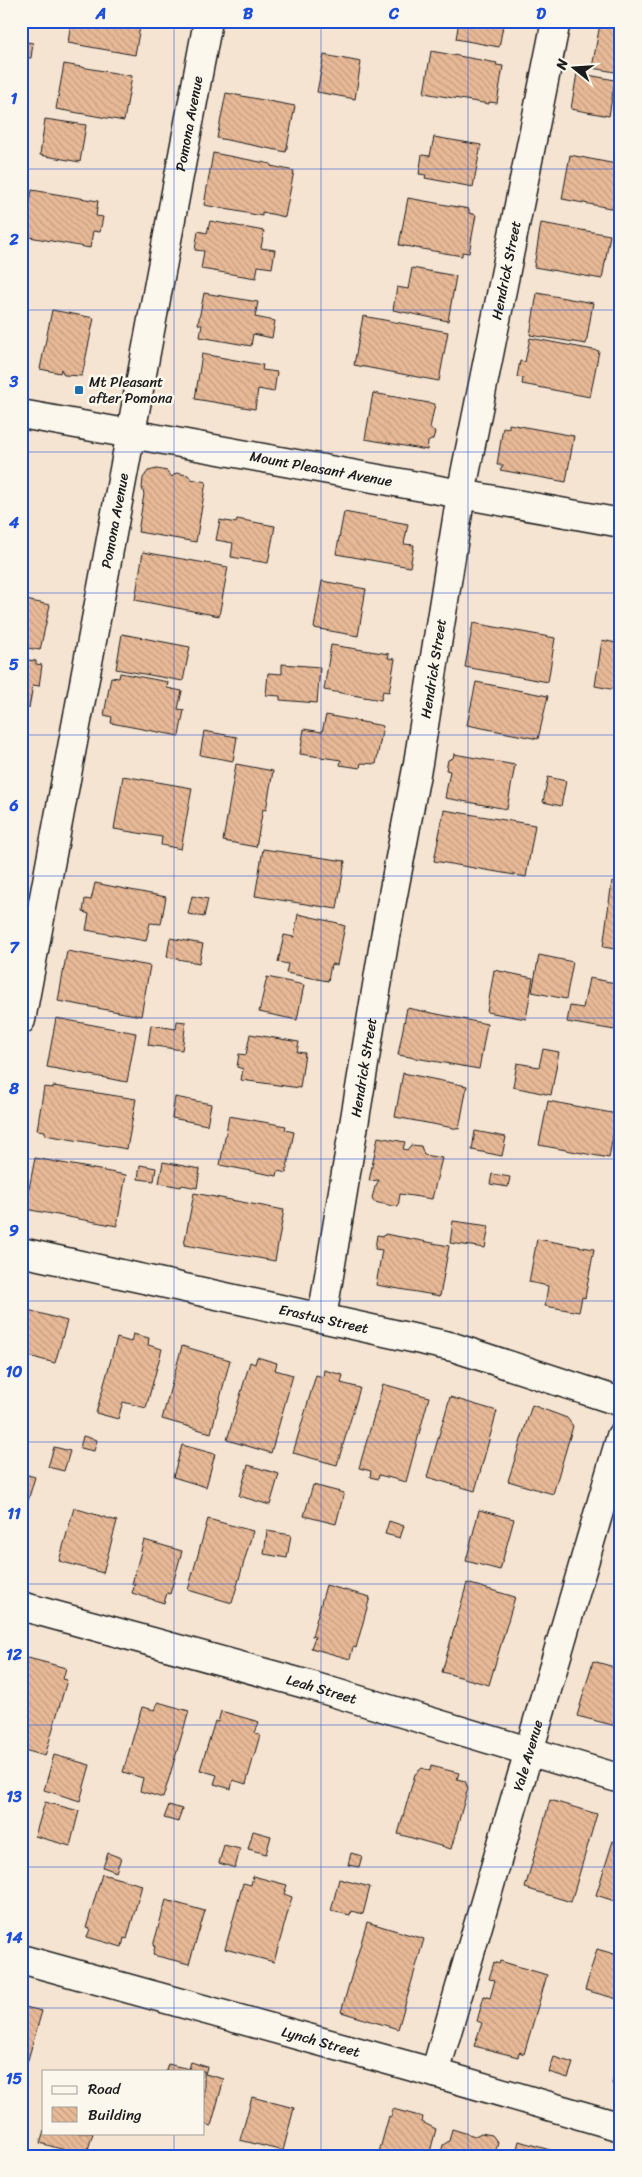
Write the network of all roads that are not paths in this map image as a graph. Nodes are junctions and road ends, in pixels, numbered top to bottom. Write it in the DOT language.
graph roads {
  1 [pos="208,21"];
  2 [pos="556,21"];
  3 [pos="21,414"];
  4 [pos="131,433"];
  5 [pos="461,494"];
  6 [pos="621,523"];
  7 [pos="21,1020"];
  8 [pos="21,1252"];
  9 [pos="322,1318"];
  10 [pos="621,1402"];
  11 [pos="621,1436"];
  12 [pos="21,1606"];
  13 [pos="528,1752"];
  14 [pos="621,1780"];
  15 [pos="21,1959"];
  16 [pos="435,2073"];
  17 [pos="621,2127"];
  1 -- 4 [label="street, Pomona Avenue"];
  2 -- 5 [label="street, Hendrick Street"];
  3 -- 4 [label="street, Mount Pleasant Avenue"];
  4 -- 5 [label="street, Mount Pleasant Avenue"];
  4 -- 7 [label="street, Pomona Avenue"];
  5 -- 6 [label="street, Mount Pleasant Avenue"];
  5 -- 9 [label="street, Hendrick Street"];
  8 -- 9 [label="street, Erastus Street"];
  9 -- 10 [label="street, Erastus Street"];
  11 -- 13 [label="street, Yale Avenue"];
  12 -- 13 [label="street, Leah Street"];
  13 -- 14 [label="street, Leah Street"];
  13 -- 16 [label="street, Yale Avenue"];
  15 -- 16 [label="street, Lynch Street"];
  16 -- 17 [label="street, Lynch Street"];
}
